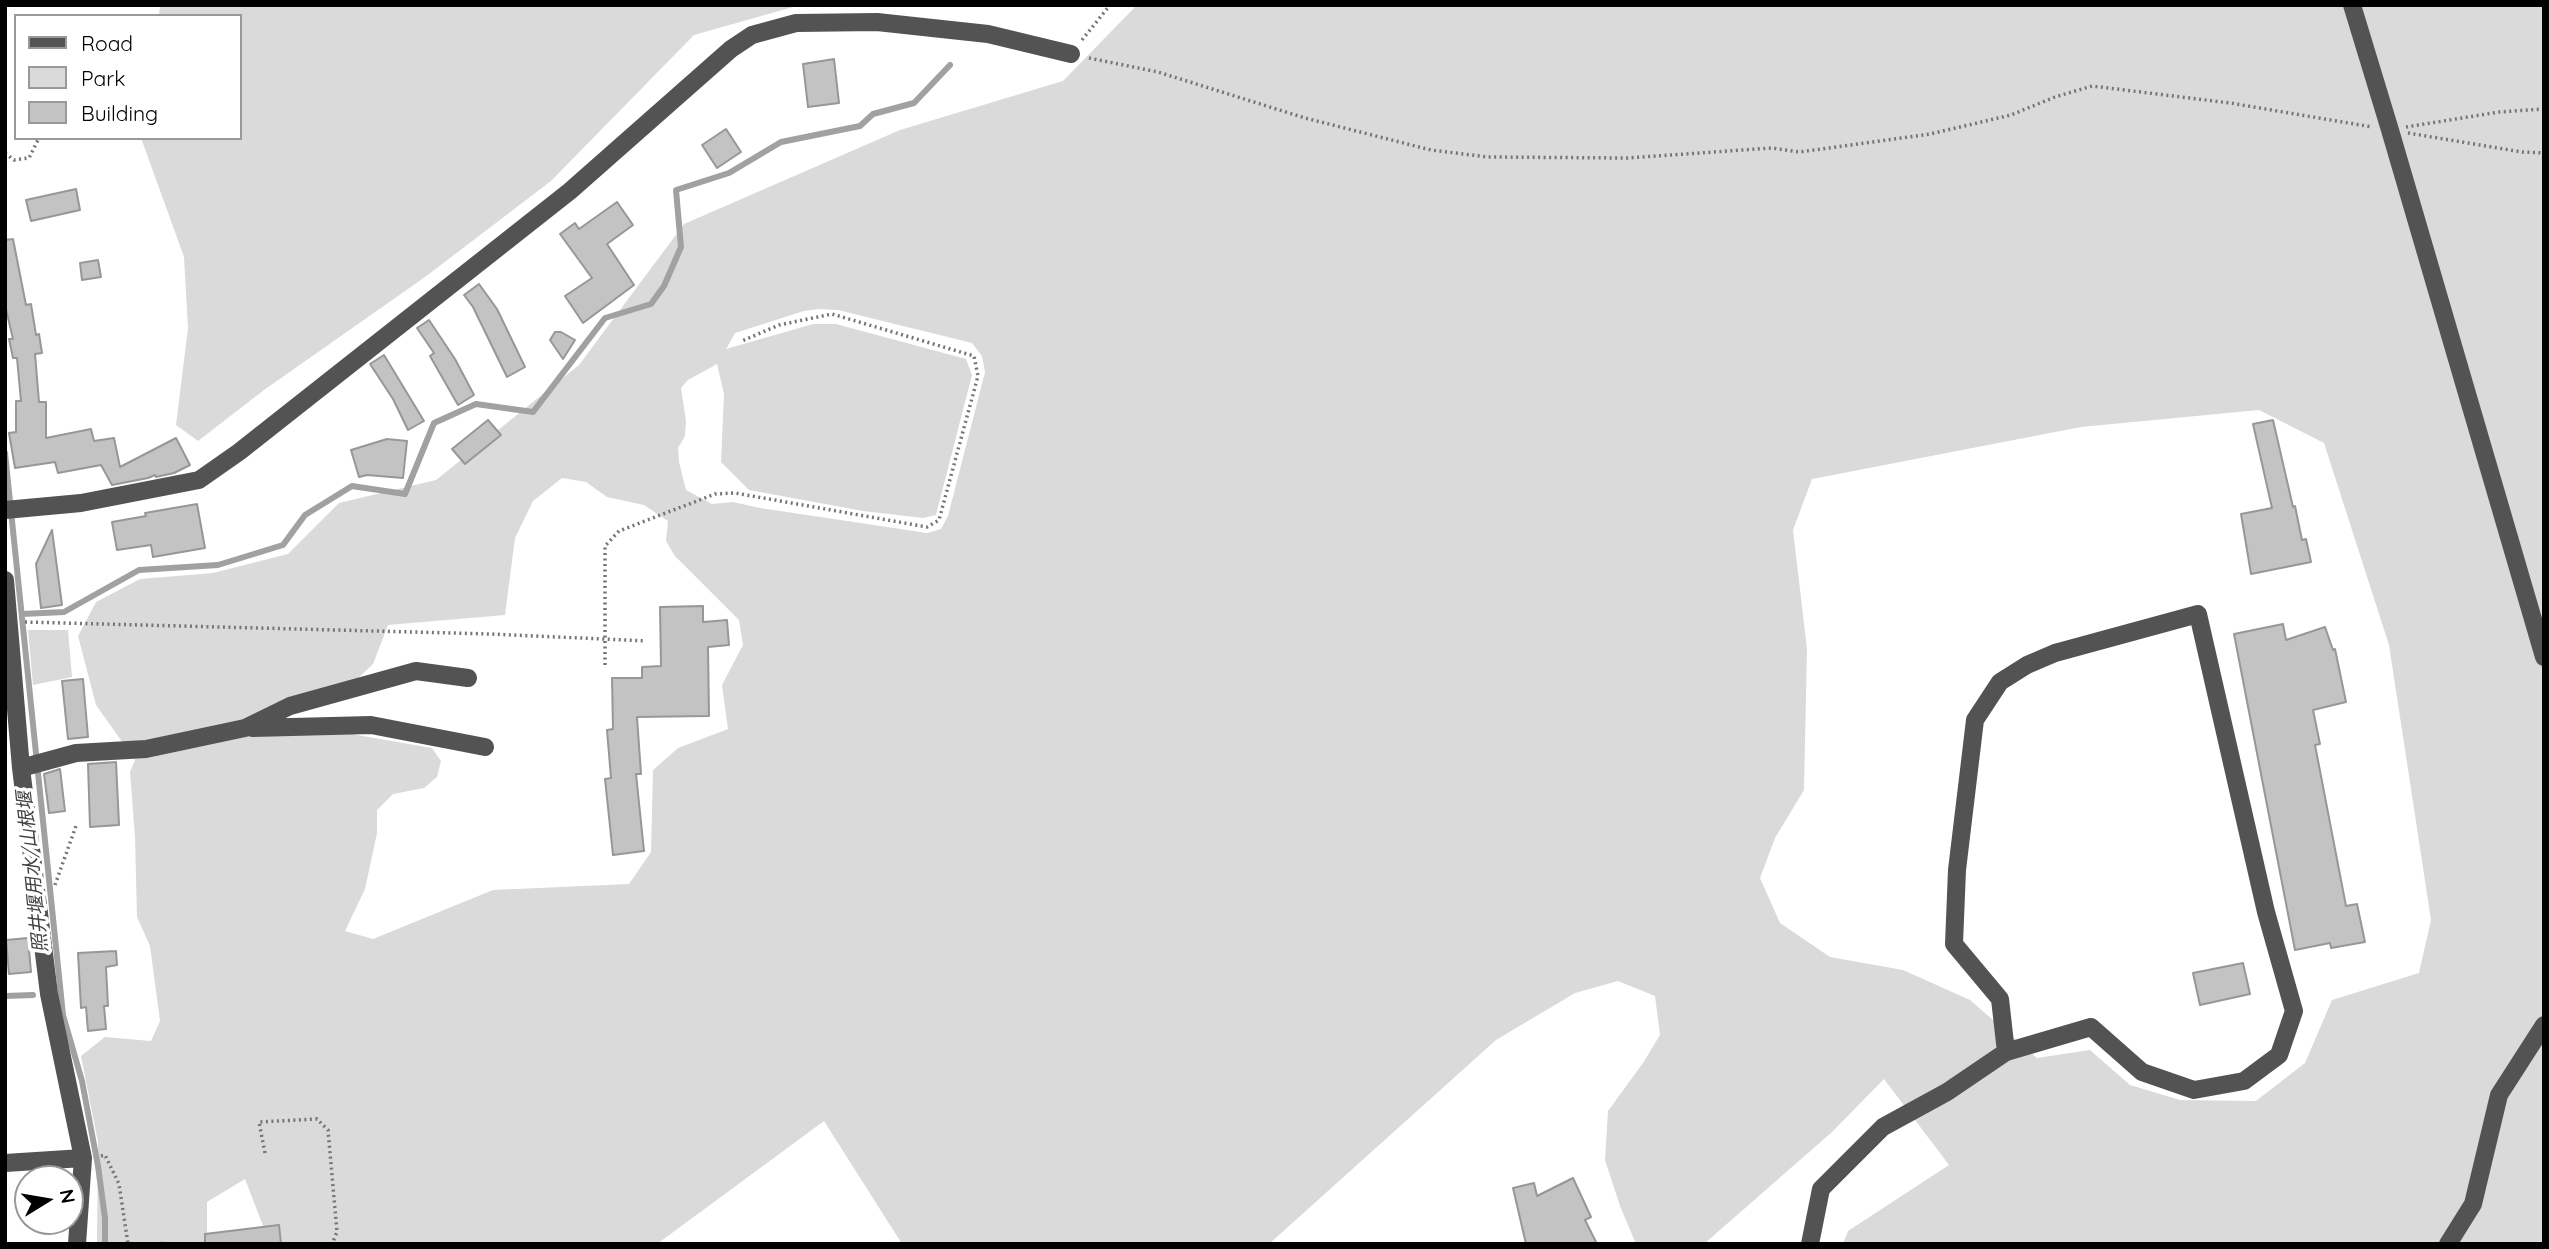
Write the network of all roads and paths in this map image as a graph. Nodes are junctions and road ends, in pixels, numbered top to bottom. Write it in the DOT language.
graph roads {
  1 [pos="1110,5"];
  2 [pos="2352,5"];
  3 [pos="1071,54"];
  4 [pos="2544,109"];
  5 [pos="2390,130"];
  6 [pos="38,140"];
  7 [pos="5,153"];
  8 [pos="2544,153"];
  9 [pos="742,341"];
  10 [pos="5,510"];
  11 [pos="5,580"];
  12 [pos="9,622"];
  13 [pos="605,639"];
  14 [pos="646,641"];
  15 [pos="2544,657"];
  16 [pos="605,665"];
  17 [pos="468,678"];
  18 [pos="245,728"];
  19 [pos="485,747"];
  20 [pos="21,768"];
  21 [pos="78,823"];
  22 [pos="36,891"];
  23 [pos="2544,1025"];
  24 [pos="2006,1052"];
  25 [pos="265,1153"];
  26 [pos="83,1158"];
  27 [pos="5,1163"];
  28 [pos="77,1244"];
  29 [pos="128,1244"];
  30 [pos="332,1244"];
  31 [pos="1810,1244"];
  32 [pos="2448,1244"];
  1 -- 3 [label="path"];
  2 -- 5 [label="street"];
  3 -- 5 [label="path"];
  3 -- 10 [label="street"];
  4 -- 5 [label="path"];
  5 -- 8 [label="path"];
  5 -- 15 [label="street"];
  6 -- 7 [label="path"];
  9 -- 13 [label="path"];
  11 -- 12 [label="street"];
  12 -- 13 [label="path"];
  12 -- 20 [label="street"];
  13 -- 14 [label="path"];
  13 -- 16 [label="path"];
  17 -- 18 [label="street"];
  18 -- 19 [label="street"];
  18 -- 20 [label="street"];
  20 -- 22 [label="street"];
  21 -- 22 [label="path"];
  22 -- 26 [label="street"];
  23 -- 32 [label="street"];
  24 -- 24 [label="street"];
  24 -- 31 [label="street"];
  25 -- 30 [label="path"];
  26 -- 27 [label="street"];
  26 -- 28 [label="street"];
  26 -- 29 [label="path"];
}
